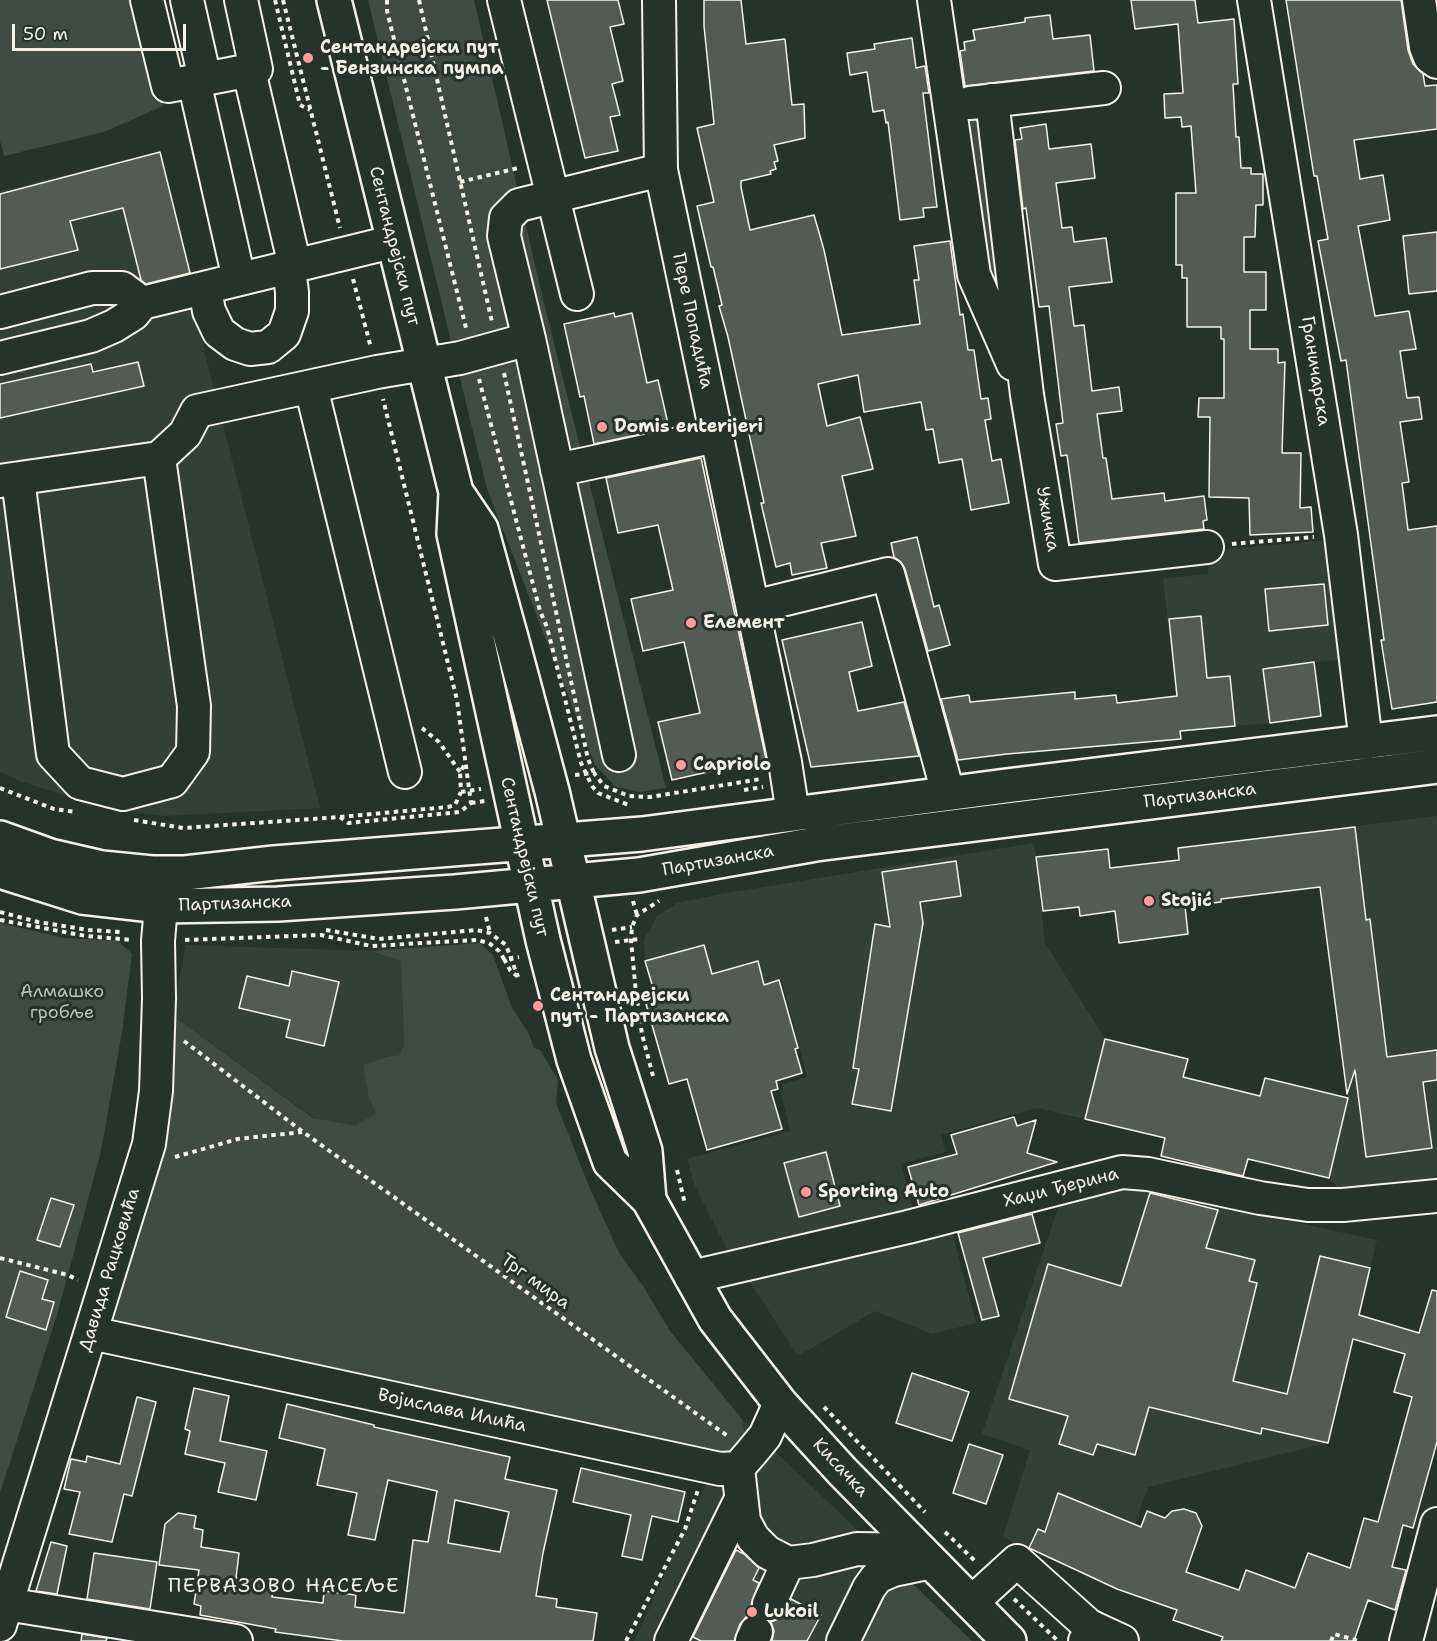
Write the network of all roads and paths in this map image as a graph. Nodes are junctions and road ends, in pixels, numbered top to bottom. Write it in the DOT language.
graph roads {
  1 [pos="147,0"];
  2 [pos="188,0"];
  3 [pos="241,0"];
  4 [pos="275,0"];
  5 [pos="283,0"];
  6 [pos="334,0"];
  7 [pos="387,0"];
  8 [pos="419,0"];
  9 [pos="504,0"];
  10 [pos="659,0"];
  11 [pos="934,0"];
  12 [pos="1254,0"];
  13 [pos="1419,0"];
  14 [pos="1437,62"];
  15 [pos="249,71"];
  16 [pos="199,80"];
  17 [pos="1104,88"];
  18 [pos="992,100"];
  19 [pos="949,106"];
  20 [pos="311,110"];
  21 [pos="544,161"];
  22 [pos="661,170"];
  23 [pos="460,182"];
  24 [pos="553,196"];
  25 [pos="392,242"];
  26 [pos="347,254"];
  27 [pos="292,268"];
  28 [pos="239,279"];
  29 [pos="205,289"];
  30 [pos="577,294"];
  31 [pos="142,303"];
  32 [pos="0,312"];
  33 [pos="529,339"];
  34 [pos="485,351"];
  35 [pos="0,358"];
  36 [pos="424,365"];
  37 [pos="377,372"];
  38 [pos="311,387"];
  39 [pos="1027,395"];
  40 [pos="716,436"];
  41 [pos="159,458"];
  42 [pos="557,470"];
  43 [pos="9,480"];
  44 [pos="456,492"];
  45 [pos="1341,535"];
  46 [pos="1207,547"];
  47 [pos="753,607"];
  48 [pos="389,705"];
  49 [pos="1437,733"];
  50 [pos="1366,743"];
  51 [pos="465,764"];
  52 [pos="607,764"];
  53 [pos="1437,766"];
  54 [pos="405,772"];
  55 [pos="460,772"];
  56 [pos="586,774"];
  57 [pos="549,778"];
  58 [pos="772,778"];
  59 [pos="508,785"];
  60 [pos="763,787"];
  61 [pos="0,788"];
  62 [pos="741,790"];
  63 [pos="469,791"];
  64 [pos="462,792"];
  65 [pos="948,794"];
  66 [pos="630,806"];
  67 [pos="77,812"];
  68 [pos="793,814"];
  69 [pos="340,817"];
  70 [pos="125,819"];
  71 [pos="0,838"];
  72 [pos="563,841"];
  73 [pos="520,844"];
  74 [pos="0,871"];
  75 [pos="573,881"];
  76 [pos="530,885"];
  77 [pos="663,898"];
  78 [pos="161,906"];
  79 [pos="0,920"];
  80 [pos="476,930"];
  81 [pos="490,933"];
  82 [pos="639,939"];
  83 [pos="477,940"];
  84 [pos="631,940"];
  85 [pos="158,941"];
  86 [pos="588,946"];
  87 [pos="546,952"];
  88 [pos="512,958"];
  89 [pos="504,959"];
  90 [pos="158,1022"];
  91 [pos="654,1080"];
  92 [pos="303,1132"];
  93 [pos="674,1160"];
  94 [pos="169,1161"];
  95 [pos="1437,1196"];
  96 [pos="649,1200"];
  97 [pos="686,1206"];
  98 [pos="0,1258"];
  99 [pos="691,1277"];
  100 [pos="103,1293"];
  101 [pos="91,1333"];
  102 [pos="817,1399"];
  103 [pos="780,1403"];
  104 [pos="744,1461"];
  105 [pos="706,1466"];
  106 [pos="741,1499"];
  107 [pos="931,1518"];
  108 [pos="1437,1524"];
  109 [pos="930,1546"];
  110 [pos="788,1563"];
  111 [pos="995,1580"];
  112 [pos="971,1603"];
  113 [pos="769,1604"];
  114 [pos="3,1614"];
  115 [pos="1101,1637"];
  116 [pos="236,1641"];
  117 [pos="626,1641"];
  118 [pos="671,1641"];
  119 [pos="843,1641"];
  120 [pos="1009,1641"];
  121 [pos="1058,1641"];
  122 [pos="1331,1641"];
  123 [pos="1359,1641"];
  124 [pos="1406,1641"];
  1 -- 16 [label="street"];
  2 -- 16 [label="street"];
  3 -- 15 [label="street"];
  4 -- 20 [label="path"];
  5 -- 20 [label="path"];
  6 -- 25 [label="main road, Сентандрејски пут"];
  7 -- 34 [label="path"];
  8 -- 23 [label="path"];
  9 -- 21 [label="street"];
  10 -- 22 [label="street, Пере Попадића"];
  11 -- 19 [label="street, Ужичка"];
  12 -- 45 [label="street, Граничарска"];
  13 -- 14 [label="street"];
  15 -- 16 [label="street"];
  15 -- 27 [label="street"];
  16 -- 28 [label="street"];
  17 -- 18 [label="street"];
  18 -- 19 [label="street"];
  18 -- 39 [label="street, Ужичка"];
  19 -- 39 [label="street, Ужичка"];
  20 -- 26 [label="path"];
  21 -- 23 [label="path"];
  21 -- 24 [label="street"];
  22 -- 24 [label="street"];
  22 -- 40 [label="street, Пере Попадића"];
  23 -- 34 [label="path"];
  24 -- 30 [label="street"];
  24 -- 33 [label="street"];
  25 -- 26 [label="street"];
  25 -- 36 [label="main road, Сентандрејски пут"];
  26 -- 27 [label="street"];
  26 -- 37 [label="path"];
  27 -- 28 [label="street"];
  27 -- 29 [label="street"];
  28 -- 29 [label="street"];
  29 -- 31 [label="street"];
  31 -- 32 [label="street"];
  31 -- 35 [label="street"];
  33 -- 34 [label="street"];
  33 -- 42 [label="street"];
  34 -- 36 [label="street"];
  34 -- 52 [label="path"];
  34 -- 56 [label="path"];
  36 -- 37 [label="street"];
  36 -- 44 [label="main road, Сентандрејски пут"];
  37 -- 38 [label="street"];
  37 -- 51 [label="path"];
  38 -- 41 [label="street"];
  38 -- 48 [label="street"];
  39 -- 46 [label="street, Ужичка"];
  40 -- 42 [label="street"];
  40 -- 47 [label="street, Пере Попадића"];
  41 -- 43 [label="street"];
  41 -- 43 [label="street"];
  42 -- 52 [label="street"];
  44 -- 57 [label="main road, Сентандрејски пут"];
  44 -- 59 [label="main road, Сентандрејски пут"];
  45 -- 46 [label="path"];
  45 -- 50 [label="street, Граничарска"];
  47 -- 65 [label="street"];
  47 -- 68 [label="street, Пере Попадића"];
  48 -- 54 [label="street"];
  48 -- 55 [label="path"];
  49 -- 50 [label="main road, Партизанска"];
  50 -- 65 [label="main road, Партизанска"];
  51 -- 55 [label="path"];
  51 -- 63 [label="path"];
  52 -- 56 [label="path"];
  52 -- 58 [label="path"];
  53 -- 75 [label="main road, Партизанска"];
  55 -- 64 [label="path"];
  56 -- 57 [label="path"];
  56 -- 66 [label="path"];
  57 -- 72 [label="main road, Сентандрејски пут"];
  59 -- 63 [label="path"];
  59 -- 73 [label="main road, Сентандрејски пут"];
  60 -- 62 [label="path"];
  61 -- 67 [label="path"];
  63 -- 64 [label="path"];
  63 -- 69 [label="path"];
  64 -- 69 [label="path"];
  65 -- 68 [label="main road, Партизанска"];
  68 -- 72 [label="main road, Партизанска"];
  69 -- 70 [label="path"];
  71 -- 73 [label="main road, Партизанска"];
  72 -- 73 [label="main road, Партизанска"];
  72 -- 75 [label="main road, Сентандрејски пут"];
  73 -- 76 [label="main road, Сентандрејски пут"];
  74 -- 78 [label="main road, Партизанска"];
  75 -- 76 [label="main road, Партизанска"];
  75 -- 86 [label="main road, Сентандрејски пут"];
  76 -- 78 [label="main road, Партизанска"];
  76 -- 87 [label="main road, Сентандрејски пут"];
  77 -- 84 [label="path"];
  78 -- 85 [label="street, Давида Рацковића"];
  79 -- 85 [label="path"];
  80 -- 83 [label="path"];
  81 -- 88 [label="path"];
  82 -- 84 [label="path"];
  83 -- 85 [label="path"];
  83 -- 89 [label="path"];
  84 -- 86 [label="path"];
  84 -- 91 [label="path"];
  85 -- 90 [label="street, Давида Рацковића"];
  86 -- 96 [label="main road, Сентандрејски пут"];
  87 -- 88 [label="path"];
  87 -- 96 [label="main road, Сентандрејски пут"];
  88 -- 89 [label="path"];
  88 -- 89 [label="path"];
  90 -- 92 [label="path, Трг мира"];
  90 -- 100 [label="street, Давида Рацковића"];
  92 -- 94 [label="path"];
  92 -- 104 [label="path, Трг мира"];
  93 -- 97 [label="path"];
  95 -- 99 [label="street, Хаџи Ђерина"];
  96 -- 99 [label="main road, Сентандрејски пут"];
  98 -- 100 [label="path"];
  99 -- 103 [label="main road, Кисачка"];
  100 -- 101 [label="street, Давида Рацковића"];
  101 -- 105 [label="street, Војислава Илића"];
  101 -- 114 [label="street, Давида Рацковића"];
  102 -- 107 [label="path"];
  103 -- 104 [label="street"];
  103 -- 109 [label="main road, Кисачка"];
  104 -- 105 [label="street, Војислава Илића"];
  104 -- 106 [label="street"];
  105 -- 117 [label="path"];
  106 -- 110 [label="street"];
  106 -- 118 [label="street"];
  108 -- 124 [label="street"];
  109 -- 110 [label="street"];
  109 -- 111 [label="path"];
  109 -- 112 [label="main road, Кисачка"];
  109 -- 119 [label="street"];
  110 -- 113 [label="street"];
  111 -- 112 [label="street"];
  111 -- 115 [label="street"];
  111 -- 121 [label="path"];
  112 -- 120 [label="main road, Кисачка"];
  114 -- 116 [label="street"];
  122 -- 123 [label="path"];
}
